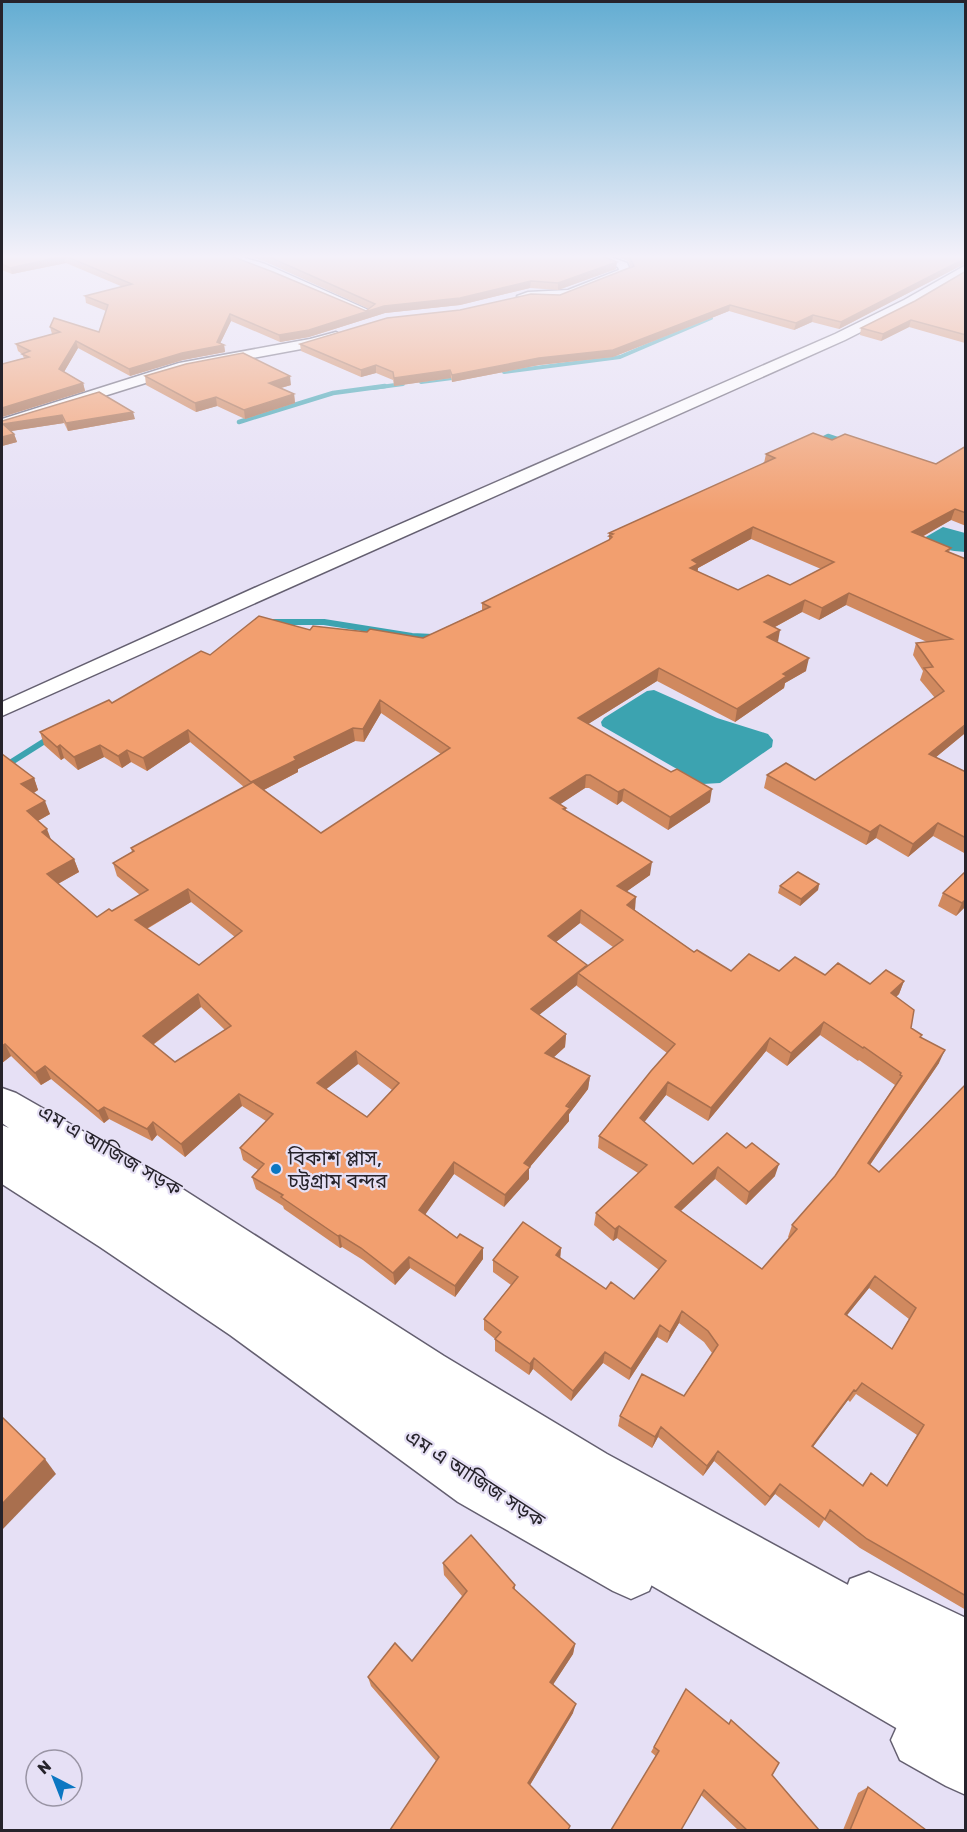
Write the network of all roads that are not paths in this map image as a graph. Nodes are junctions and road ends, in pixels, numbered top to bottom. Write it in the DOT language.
graph roads {
  1 [pos="316,341"];
  2 [pos="830,341"];
  3 [pos="2,424"];
  4 [pos="2,710"];
  5 [pos="2,1087"];
  6 [pos="2,1104"];
  7 [pos="2,1142"];
  8 [pos="2,1163"];
  9 [pos="966,1647"];
  10 [pos="966,1679"];
  11 [pos="966,1737"];
  12 [pos="966,1766"];
  1 -- 3 [label="street"];
  2 -- 4 [label="street"];
  5 -- 9 [label="main road, এম এ আজিজ সড়ক"];
  6 -- 10 [label="main road"];
  7 -- 11 [label="main road"];
  8 -- 12 [label="main road, এম এ আজিজ সড়ক"];
}
